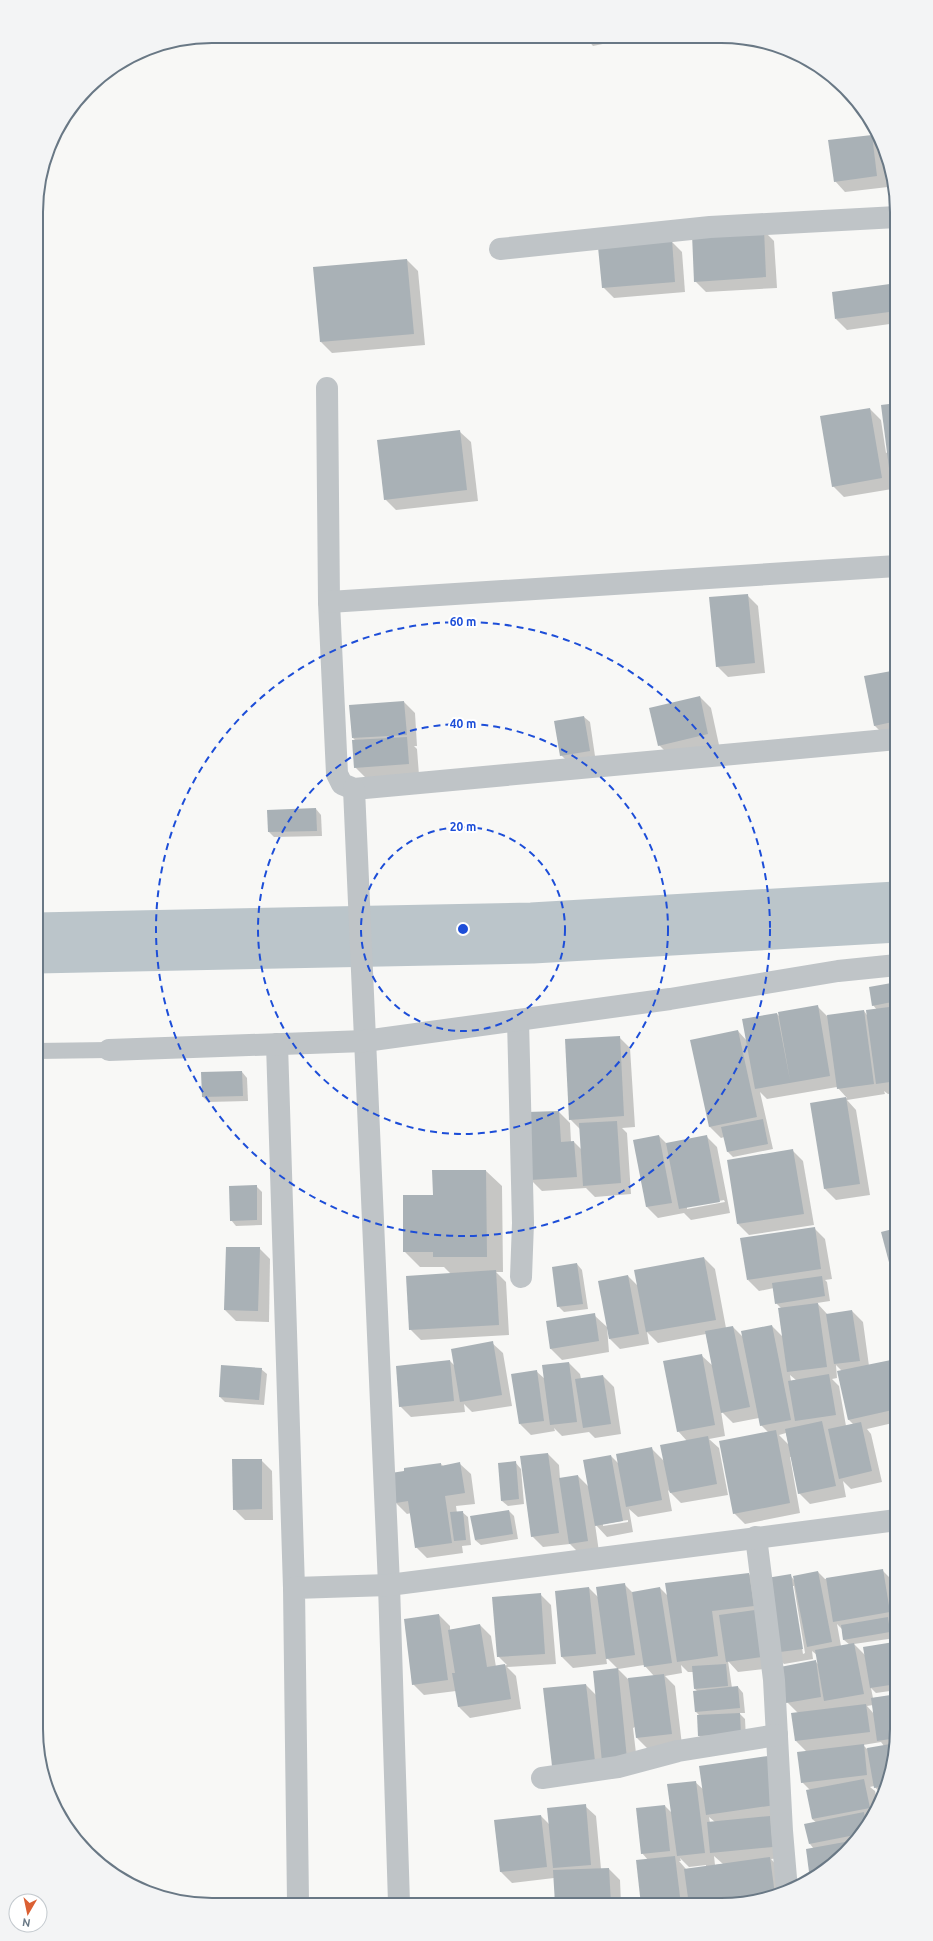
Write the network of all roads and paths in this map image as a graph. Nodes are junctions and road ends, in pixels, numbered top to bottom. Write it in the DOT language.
graph roads {
  1 [pos="890,217"];
  2 [pos="500,249"];
  3 [pos="327,388"];
  4 [pos="890,566"];
  5 [pos="329,602"];
  6 [pos="890,740"];
  7 [pos="354,789"];
  8 [pos="890,966"];
  9 [pos="518,1020"];
  10 [pos="365,1041"];
  11 [pos="277,1044"];
  12 [pos="109,1050"];
  13 [pos="43,1051"];
  14 [pos="521,1277"];
  15 [pos="890,1521"];
  16 [pos="756,1537"];
  17 [pos="389,1585"];
  18 [pos="294,1588"];
  19 [pos="777,1735"];
  20 [pos="542,1778"];
  21 [pos="787,1884"];
  22 [pos="298,1898"];
  23 [pos="400,1898"];
  1 -- 2 [label="street"];
  3 -- 5 [label="street"];
  4 -- 5 [label="street"];
  5 -- 7 [label="street"];
  6 -- 7 [label="street"];
  7 -- 10 [label="street"];
  8 -- 9 [label="street"];
  9 -- 10 [label="street"];
  9 -- 14 [label="street"];
  10 -- 11 [label="street"];
  10 -- 17 [label="street"];
  11 -- 12 [label="street"];
  11 -- 18 [label="street"];
  12 -- 13 [label="lane"];
  15 -- 16 [label="street"];
  16 -- 17 [label="street"];
  16 -- 19 [label="street"];
  17 -- 18 [label="street"];
  17 -- 23 [label="street"];
  18 -- 22 [label="street"];
  19 -- 20 [label="street"];
  19 -- 21 [label="street"];
}
